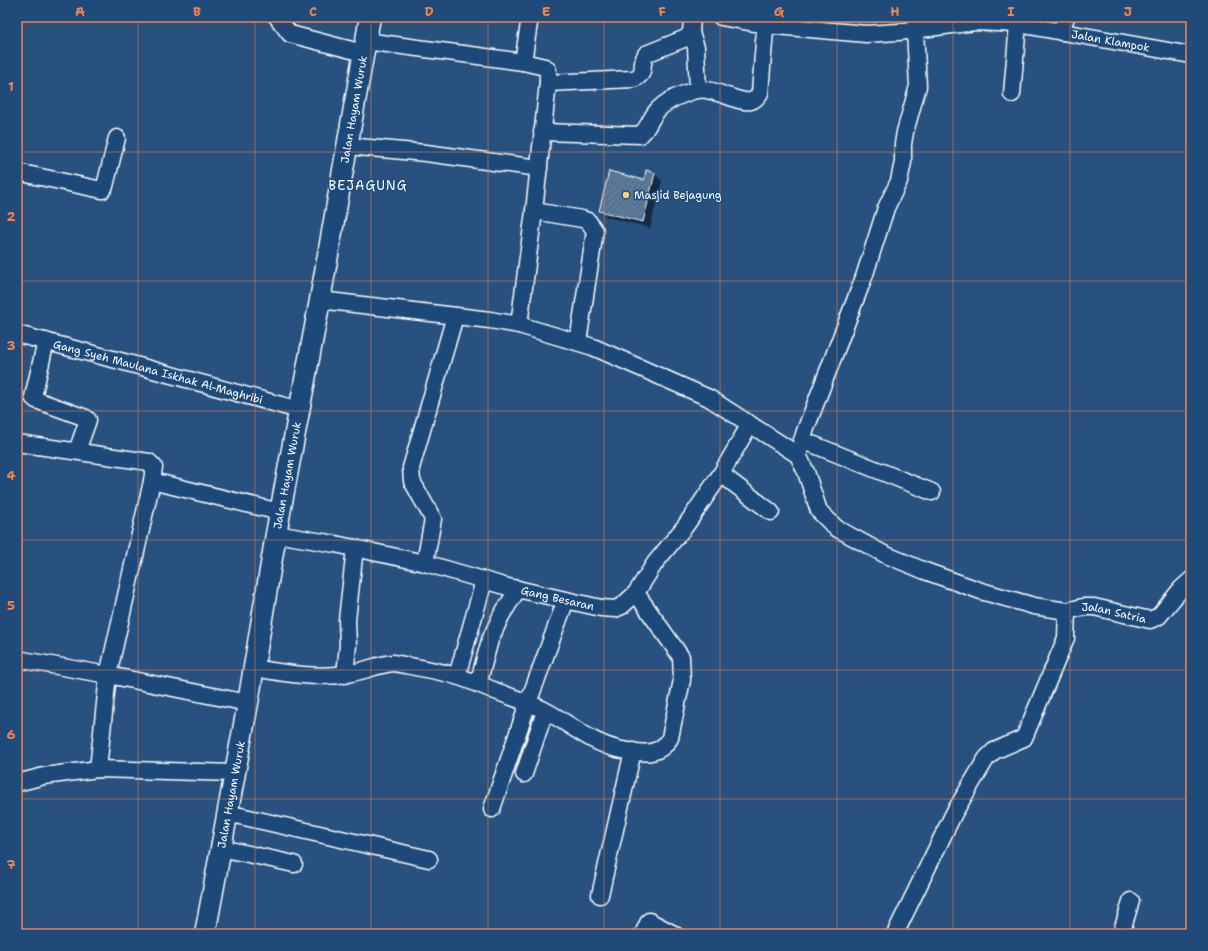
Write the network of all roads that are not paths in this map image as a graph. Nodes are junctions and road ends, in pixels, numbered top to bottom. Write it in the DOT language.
graph roads {
  1 [pos="277,17"];
  2 [pos="530,17"];
  3 [pos="692,17"];
  4 [pos="721,17"];
  5 [pos="366,18"];
  6 [pos="958,20"];
  7 [pos="1019,20"];
  8 [pos="766,21"];
  9 [pos="916,24"];
  10 [pos="1064,24"];
  11 [pos="691,33"];
  12 [pos="364,47"];
  13 [pos="1191,55"];
  14 [pos="523,62"];
  15 [pos="548,83"];
  16 [pos="698,90"];
  17 [pos="1012,94"];
  18 [pos="542,132"];
  19 [pos="117,138"];
  20 [pos="347,146"];
  21 [pos="539,168"];
  22 [pos="17,172"];
  23 [pos="534,211"];
  24 [pos="320,300"];
  25 [pos="455,316"];
  26 [pos="519,325"];
  27 [pos="17,334"];
  28 [pos="46,341"];
  29 [pos="578,342"];
  30 [pos="299,410"];
  31 [pos="750,424"];
  32 [pos="17,443"];
  33 [pos="800,447"];
  34 [pos="77,451"];
  35 [pos="721,474"];
  36 [pos="152,482"];
  37 [pos="932,492"];
  38 [pos="280,512"];
  39 [pos="771,512"];
  40 [pos="276,534"];
  41 [pos="355,548"];
  42 [pos="425,563"];
  43 [pos="484,580"];
  44 [pos="1188,588"];
  45 [pos="518,589"];
  46 [pos="636,593"];
  47 [pos="566,600"];
  48 [pos="1067,611"];
  49 [pos="17,658"];
  50 [pos="254,668"];
  51 [pos="345,674"];
  52 [pos="108,675"];
  53 [pos="457,676"];
  54 [pos="478,684"];
  55 [pos="248,703"];
  56 [pos="528,703"];
  57 [pos="545,711"];
  58 [pos="633,751"];
  59 [pos="98,769"];
  60 [pos="234,773"];
  61 [pos="524,774"];
  62 [pos="17,783"];
  63 [pos="492,809"];
  64 [pos="227,813"];
  65 [pos="221,848"];
  66 [pos="429,859"];
  67 [pos="294,864"];
  68 [pos="600,895"];
  69 [pos="1131,902"];
  70 [pos="205,934"];
  71 [pos="643,934"];
  72 [pos="674,934"];
  73 [pos="894,934"];
  74 [pos="1121,934"];
  1 -- 12 [label="street"];
  2 -- 14 [label="street"];
  3 -- 11 [label="street"];
  4 -- 8 [label="street, Jalan Klampok"];
  5 -- 12 [label="main road, Jalan Hayam Wuruk"];
  6 -- 7 [label="street, Jalan Klampok"];
  6 -- 9 [label="street, Jalan Klampok"];
  7 -- 10 [label="street, Jalan Klampok"];
  7 -- 17 [label="street"];
  8 -- 9 [label="street, Jalan Klampok"];
  8 -- 16 [label="street"];
  9 -- 33 [label="street"];
  10 -- 13 [label="street, Jalan Klampok"];
  11 -- 15 [label="street"];
  11 -- 16 [label="street"];
  12 -- 14 [label="street"];
  12 -- 20 [label="main road, Jalan Hayam Wuruk"];
  14 -- 15 [label="street"];
  15 -- 18 [label="street"];
  16 -- 18 [label="street"];
  18 -- 21 [label="street"];
  19 -- 22 [label="street"];
  20 -- 21 [label="street"];
  20 -- 24 [label="main road, Jalan Hayam Wuruk"];
  21 -- 23 [label="street"];
  23 -- 26 [label="street"];
  23 -- 29 [label="street"];
  24 -- 25 [label="street"];
  24 -- 30 [label="main road, Jalan Hayam Wuruk"];
  25 -- 26 [label="street"];
  25 -- 42 [label="street"];
  26 -- 29 [label="street"];
  27 -- 28 [label="street, Gang Syeh Maulana Iskhak Al-Maghribi"];
  28 -- 30 [label="street, Gang Syeh Maulana Iskhak Al-Maghribi"];
  28 -- 34 [label="street"];
  29 -- 31 [label="street"];
  30 -- 38 [label="main road, Jalan Hayam Wuruk"];
  31 -- 33 [label="street"];
  31 -- 35 [label="street, Gang Besaran"];
  32 -- 34 [label="street"];
  33 -- 37 [label="street"];
  33 -- 48 [label="street"];
  34 -- 36 [label="street"];
  35 -- 39 [label="street"];
  35 -- 46 [label="street, Gang Besaran"];
  36 -- 38 [label="street"];
  36 -- 52 [label="street"];
  38 -- 40 [label="main road, Jalan Hayam Wuruk"];
  40 -- 41 [label="street, Gang Besaran"];
  40 -- 50 [label="main road, Jalan Hayam Wuruk"];
  41 -- 42 [label="street, Gang Besaran"];
  41 -- 51 [label="street"];
  42 -- 43 [label="street, Gang Besaran"];
  43 -- 45 [label="street, Gang Besaran"];
  43 -- 53 [label="street"];
  44 -- 48 [label="street, Jalan Satria"];
  45 -- 47 [label="street, Gang Besaran"];
  45 -- 54 [label="street"];
  46 -- 47 [label="street, Gang Besaran"];
  46 -- 58 [label="street"];
  47 -- 56 [label="street"];
  48 -- 73 [label="street"];
  49 -- 52 [label="street"];
  50 -- 51 [label="street"];
  50 -- 55 [label="main road, Jalan Hayam Wuruk"];
  51 -- 53 [label="street"];
  52 -- 55 [label="street"];
  52 -- 59 [label="street"];
  53 -- 54 [label="street"];
  54 -- 56 [label="street"];
  55 -- 60 [label="main road, Jalan Hayam Wuruk"];
  56 -- 57 [label="street"];
  56 -- 63 [label="street"];
  57 -- 58 [label="street"];
  57 -- 61 [label="street"];
  58 -- 68 [label="street"];
  59 -- 60 [label="street"];
  59 -- 62 [label="street"];
  60 -- 64 [label="main road, Jalan Hayam Wuruk"];
  64 -- 65 [label="main road, Jalan Hayam Wuruk"];
  64 -- 66 [label="street"];
  65 -- 67 [label="street"];
  65 -- 70 [label="main road, Jalan Hayam Wuruk"];
  69 -- 74 [label="street"];
  71 -- 72 [label="street"];
}
